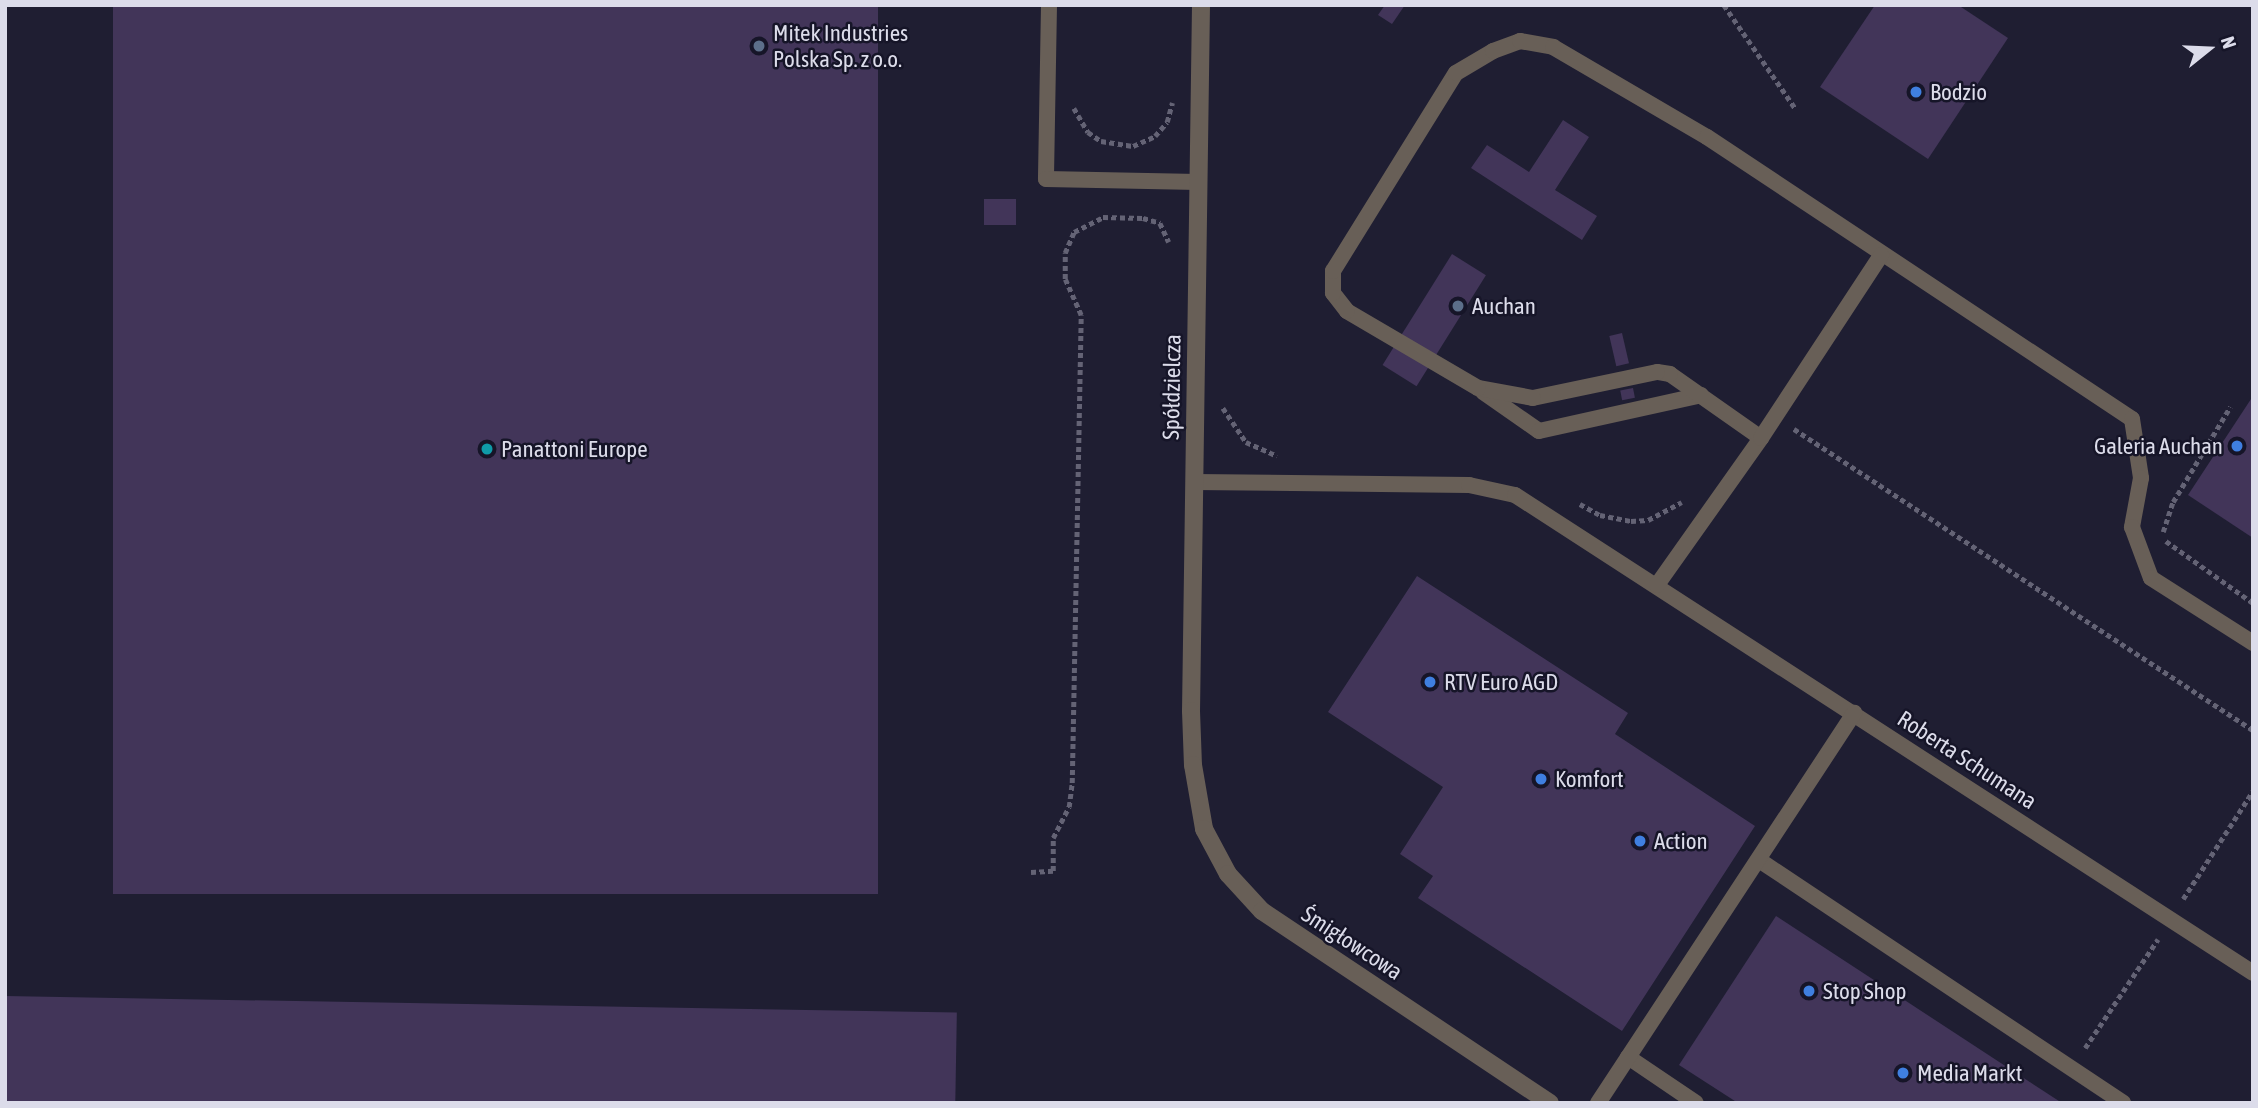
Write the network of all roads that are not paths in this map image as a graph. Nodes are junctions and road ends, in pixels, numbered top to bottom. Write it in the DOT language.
graph roads {
  1 [pos="1049,5"];
  2 [pos="1201,5"];
  3 [pos="1198,181"];
  4 [pos="1881,255"];
  5 [pos="1478,388"];
  6 [pos="1701,395"];
  7 [pos="1761,438"];
  8 [pos="1194,482"];
  9 [pos="1657,585"];
  10 [pos="2253,643"];
  11 [pos="1854,713"];
  12 [pos="1194,771"];
  13 [pos="1759,860"];
  14 [pos="2253,973"];
  15 [pos="1628,1057"];
  16 [pos="1550,1103"];
  17 [pos="1598,1103"];
  18 [pos="1696,1103"];
  19 [pos="2124,1103"];
  1 -- 3 [label="lane"];
  2 -- 3 [label="street, Spółdzielcza"];
  3 -- 8 [label="street, Spółdzielcza"];
  4 -- 5 [label="lane"];
  4 -- 7 [label="lane"];
  4 -- 10 [label="lane"];
  5 -- 6 [label="lane"];
  5 -- 6 [label="lane"];
  6 -- 7 [label="lane"];
  7 -- 9 [label="lane"];
  8 -- 9 [label="lane, Roberta Schumana"];
  8 -- 12 [label="street, Spółdzielcza"];
  9 -- 11 [label="lane, Roberta Schumana"];
  11 -- 13 [label="lane"];
  11 -- 14 [label="lane, Roberta Schumana"];
  12 -- 16 [label="street, Śmigłowcowa"];
  13 -- 15 [label="lane"];
  13 -- 19 [label="lane"];
  15 -- 17 [label="lane"];
  15 -- 18 [label="lane"];
}
